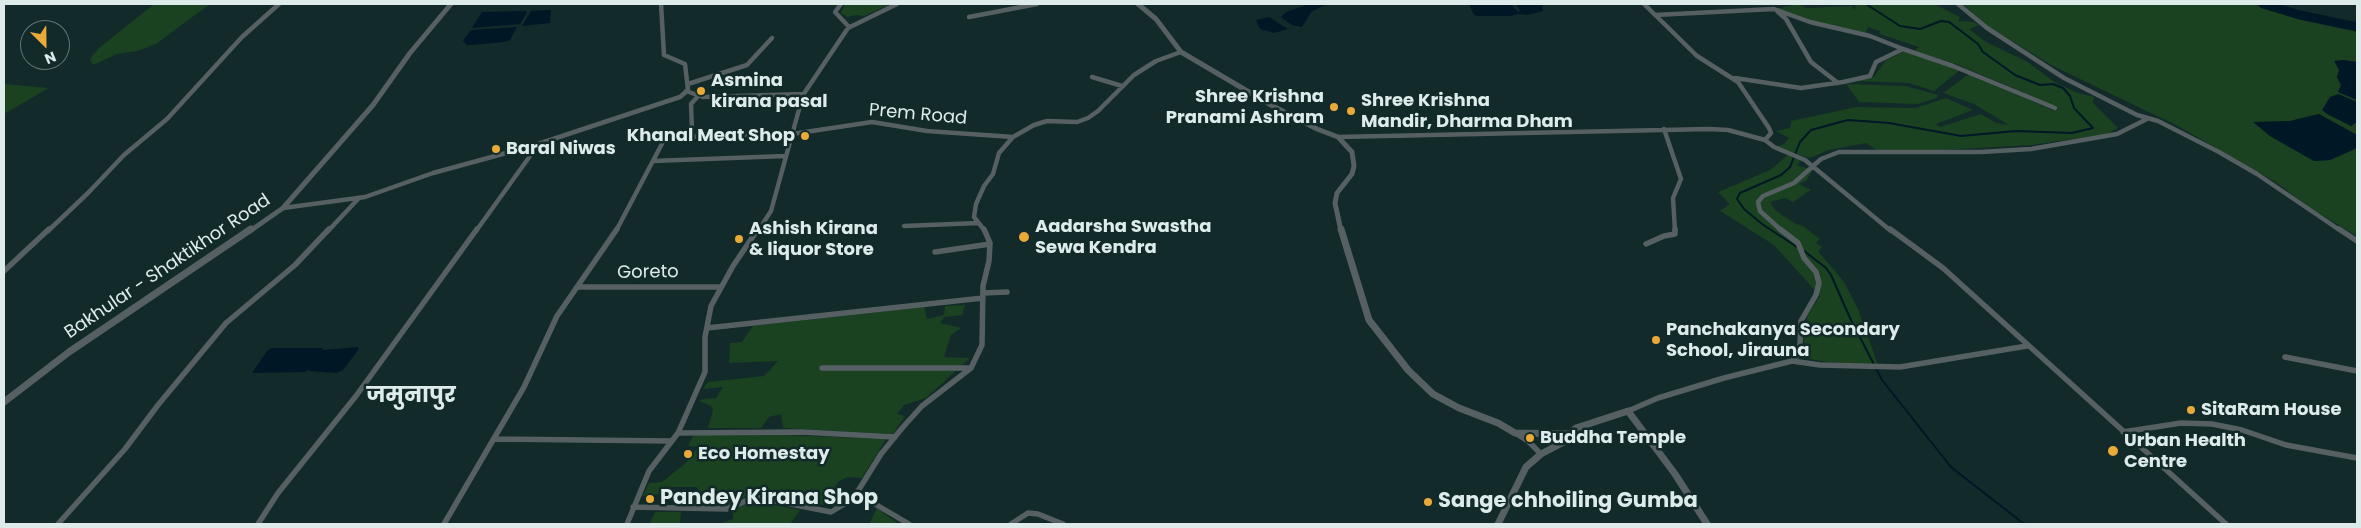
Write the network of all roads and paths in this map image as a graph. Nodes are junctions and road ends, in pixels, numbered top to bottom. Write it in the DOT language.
graph roads {
  1 [pos="278,4"];
  2 [pos="451,4"];
  3 [pos="661,4"];
  4 [pos="841,4"];
  5 [pos="897,4"];
  6 [pos="1037,4"];
  7 [pos="1138,4"];
  8 [pos="1644,4"];
  9 [pos="1958,4"];
  10 [pos="1774,9"];
  11 [pos="1654,14"];
  12 [pos="969,17"];
  13 [pos="850,27"];
  14 [pos="772,38"];
  15 [pos="1903,49"];
  16 [pos="1180,52"];
  17 [pos="1092,77"];
  18 [pos="1732,78"];
  19 [pos="1838,83"];
  20 [pos="688,84"];
  21 [pos="1122,86"];
  22 [pos="686,91"];
  23 [pos="804,94"];
  24 [pos="699,95"];
  25 [pos="2055,108"];
  26 [pos="2147,118"];
  27 [pos="1664,129"];
  28 [pos="792,134"];
  29 [pos="684,137"];
  30 [pos="1013,137"];
  31 [pos="1338,137"];
  32 [pos="1765,140"];
  33 [pos="532,146"];
  34 [pos="785,156"];
  35 [pos="653,161"];
  36 [pos="1812,165"];
  37 [pos="359,198"];
  38 [pos="283,208"];
  39 [pos="978,223"];
  40 [pos="904,226"];
  41 [pos="2357,241"];
  42 [pos="990,244"];
  43 [pos="1646,244"];
  44 [pos="935,252"];
  45 [pos="4,271"];
  46 [pos="577,287"];
  47 [pos="720,287"];
  48 [pos="1007,292"];
  49 [pos="983,296"];
  50 [pos="707,328"];
  51 [pos="2027,346"];
  52 [pos="2285,357"];
  53 [pos="1792,361"];
  54 [pos="822,368"];
  55 [pos="971,368"];
  56 [pos="2357,370"];
  57 [pos="4,402"];
  58 [pos="1628,410"];
  59 [pos="2124,432"];
  60 [pos="678,433"];
  61 [pos="1515,433"];
  62 [pos="1570,434"];
  63 [pos="895,437"];
  64 [pos="494,439"];
  65 [pos="672,441"];
  66 [pos="1541,454"];
  67 [pos="2357,458"];
  68 [pos="853,499"];
  69 [pos="633,507"];
  70 [pos="58,524"];
  71 [pos="258,524"];
  72 [pos="444,524"];
  73 [pos="627,524"];
  74 [pos="909,524"];
  75 [pos="1011,524"];
  76 [pos="1064,524"];
  77 [pos="1498,524"];
  78 [pos="1707,524"];
  79 [pos="2226,524"];
  1 -- 45 [label="street"];
  2 -- 38 [label="street, Bakhular - Shaktikhor Road"];
  3 -- 20 [label="street"];
  4 -- 13 [label="street"];
  5 -- 13 [label="street"];
  6 -- 12 [label="street"];
  7 -- 16 [label="street"];
  8 -- 11 [label="street"];
  9 -- 26 [label="street"];
  10 -- 11 [label="street"];
  10 -- 15 [label="street"];
  10 -- 19 [label="street"];
  11 -- 18 [label="street"];
  13 -- 23 [label="street"];
  14 -- 20 [label="street"];
  15 -- 19 [label="street"];
  15 -- 25 [label="street"];
  16 -- 21 [label="street"];
  16 -- 31 [label="street"];
  17 -- 21 [label="street"];
  18 -- 19 [label="street"];
  18 -- 32 [label="street"];
  20 -- 22 [label="street"];
  21 -- 30 [label="street"];
  22 -- 24 [label="street"];
  22 -- 33 [label="street"];
  23 -- 24 [label="street"];
  23 -- 28 [label="street"];
  24 -- 29 [label="street"];
  26 -- 36 [label="street"];
  26 -- 41 [label="street"];
  27 -- 31 [label="street"];
  27 -- 32 [label="street"];
  27 -- 43 [label="street"];
  28 -- 29 [label="street, Prem Road"];
  28 -- 30 [label="street, Prem Road"];
  28 -- 34 [label="street"];
  29 -- 35 [label="street, Prem Road"];
  30 -- 39 [label="street"];
  31 -- 61 [label="street"];
  32 -- 36 [label="street"];
  33 -- 37 [label="street"];
  33 -- 71 [label="street"];
  34 -- 35 [label="street"];
  34 -- 47 [label="street"];
  35 -- 46 [label="street"];
  36 -- 51 [label="street"];
  36 -- 53 [label="street"];
  37 -- 38 [label="street"];
  37 -- 70 [label="street"];
  38 -- 57 [label="street, Bakhular - Shaktikhor Road"];
  39 -- 40 [label="street"];
  39 -- 42 [label="street"];
  42 -- 44 [label="street"];
  42 -- 49 [label="street"];
  46 -- 47 [label="street, Goreto"];
  46 -- 64 [label="street"];
  47 -- 50 [label="street"];
  48 -- 49 [label="street"];
  49 -- 50 [label="street"];
  49 -- 55 [label="street"];
  50 -- 60 [label="street"];
  51 -- 53 [label="street"];
  51 -- 59 [label="street"];
  52 -- 56 [label="street"];
  53 -- 58 [label="street"];
  54 -- 55 [label="street"];
  55 -- 63 [label="street"];
  58 -- 62 [label="street"];
  58 -- 78 [label="street"];
  59 -- 67 [label="street"];
  59 -- 79 [label="street"];
  60 -- 63 [label="street"];
  60 -- 65 [label="street"];
  61 -- 62 [label="street"];
  61 -- 66 [label="street"];
  62 -- 66 [label="street"];
  63 -- 68 [label="street"];
  64 -- 65 [label="street"];
  64 -- 72 [label="street"];
  65 -- 69 [label="street"];
  66 -- 77 [label="street"];
  68 -- 69 [label="street"];
  68 -- 74 [label="street"];
  69 -- 73 [label="street"];
  75 -- 76 [label="street"];
}
